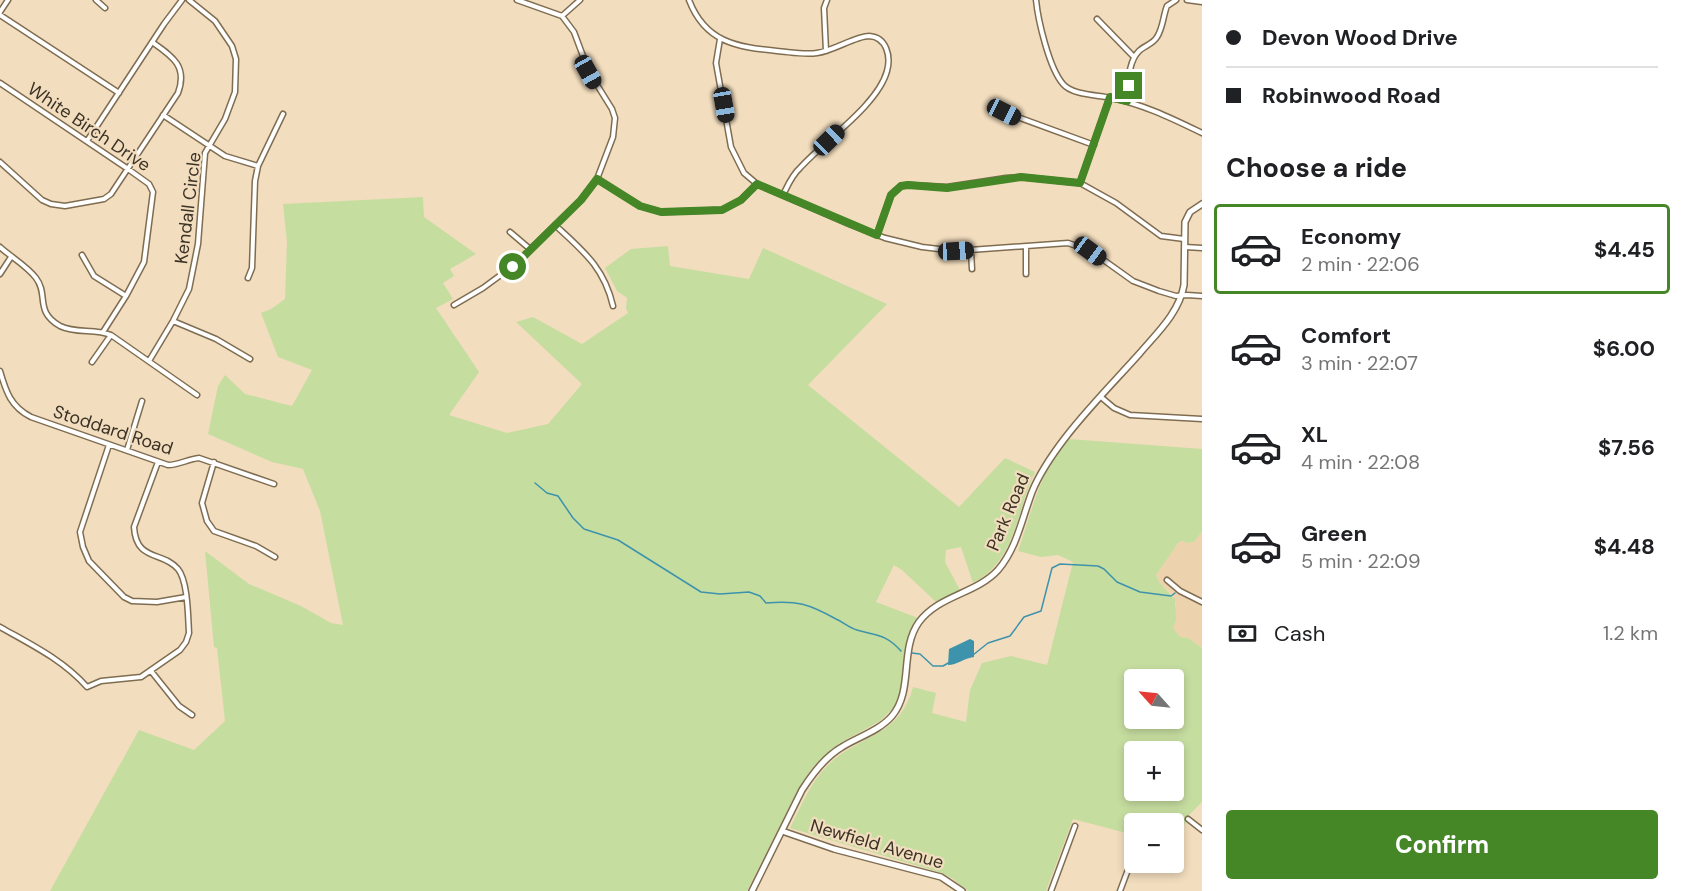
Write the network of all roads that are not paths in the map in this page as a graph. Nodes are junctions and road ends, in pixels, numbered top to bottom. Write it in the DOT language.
graph roads {
  1 [pos="8,0"];
  2 [pos="96,0"];
  3 [pos="182,0"];
  4 [pos="189,0"];
  5 [pos="517,0"];
  6 [pos="580,0"];
  7 [pos="689,0"];
  8 [pos="827,0"];
  9 [pos="1036,0"];
  10 [pos="1176,0"];
  11 [pos="1187,0"];
  12 [pos="1202,2"];
  13 [pos="105,8"];
  14 [pos="0,14"];
  15 [pos="562,16"];
  16 [pos="1097,19"];
  17 [pos="720,39"];
  18 [pos="152,42"];
  19 [pos="826,51"];
  20 [pos="1134,57"];
  21 [pos="0,83"];
  22 [pos="119,93"];
  23 [pos="1110,97"];
  24 [pos="1127,101"];
  25 [pos="1004,112"];
  26 [pos="283,114"];
  27 [pos="163,115"];
  28 [pos="1202,133"];
  29 [pos="87,141"];
  30 [pos="209,146"];
  31 [pos="1094,146"];
  32 [pos="0,162"];
  33 [pos="258,166"];
  34 [pos="128,169"];
  35 [pos="597,179"];
  36 [pos="1080,183"];
  37 [pos="757,184"];
  38 [pos="783,195"];
  39 [pos="1202,204"];
  40 [pos="555,225"];
  41 [pos="510,231"];
  42 [pos="877,235"];
  43 [pos="1184,239"];
  44 [pos="0,247"];
  45 [pos="1026,247"];
  46 [pos="1185,247"];
  47 [pos="1202,248"];
  48 [pos="530,249"];
  49 [pos="971,250"];
  50 [pos="82,255"];
  51 [pos="11,257"];
  52 [pos="972,269"];
  53 [pos="0,274"];
  54 [pos="1026,274"];
  55 [pos="248,278"];
  56 [pos="1182,295"];
  57 [pos="126,296"];
  58 [pos="1202,296"];
  59 [pos="454,304"];
  60 [pos="613,306"];
  61 [pos="173,321"];
  62 [pos="103,332"];
  63 [pos="111,335"];
  64 [pos="250,359"];
  65 [pos="148,361"];
  66 [pos="92,363"];
  67 [pos="0,371"];
  68 [pos="197,395"];
  69 [pos="1101,397"];
  70 [pos="142,401"];
  71 [pos="1202,419"];
  72 [pos="109,445"];
  73 [pos="127,450"];
  74 [pos="158,462"];
  75 [pos="214,462"];
  76 [pos="274,484"];
  77 [pos="275,557"];
  78 [pos="1167,580"];
  79 [pos="186,597"];
  80 [pos="1202,602"];
  81 [pos="0,627"];
  82 [pos="151,670"];
  83 [pos="192,715"];
  84 [pos="1188,819"];
  85 [pos="1075,826"];
  86 [pos="1202,830"];
  87 [pos="782,831"];
  88 [pos="1127,873"];
  89 [pos="752,891"];
  90 [pos="962,891"];
  91 [pos="1051,891"];
  92 [pos="1120,891"];
  1 -- 14 [label="street"];
  2 -- 13 [label="street"];
  3 -- 18 [label="street"];
  4 -- 30 [label="street, Kendall Circle"];
  5 -- 15 [label="street"];
  6 -- 15 [label="street"];
  7 -- 17 [label="street"];
  8 -- 19 [label="street"];
  9 -- 23 [label="street"];
  10 -- 20 [label="street"];
  11 -- 12 [label="street"];
  14 -- 22 [label="street"];
  15 -- 35 [label="street"];
  16 -- 20 [label="street"];
  17 -- 19 [label="street"];
  17 -- 37 [label="street"];
  18 -- 22 [label="street"];
  18 -- 27 [label="street"];
  19 -- 38 [label="street"];
  20 -- 24 [label="street"];
  21 -- 29 [label="street, White Birch Drive"];
  22 -- 29 [label="street"];
  23 -- 24 [label="street"];
  23 -- 31 [label="street"];
  24 -- 28 [label="street"];
  25 -- 31 [label="street"];
  26 -- 33 [label="street"];
  27 -- 30 [label="street"];
  27 -- 34 [label="street"];
  29 -- 34 [label="street, White Birch Drive"];
  30 -- 33 [label="street"];
  30 -- 61 [label="street, Kendall Circle"];
  31 -- 36 [label="street"];
  32 -- 34 [label="street"];
  33 -- 55 [label="street"];
  34 -- 57 [label="street, White Birch Drive"];
  35 -- 37 [label="street"];
  35 -- 40 [label="street"];
  36 -- 42 [label="street"];
  36 -- 43 [label="street"];
  37 -- 38 [label="street"];
  38 -- 42 [label="street"];
  39 -- 43 [label="main road, Park Road"];
  40 -- 48 [label="street"];
  40 -- 60 [label="street"];
  41 -- 48 [label="street"];
  42 -- 49 [label="street"];
  43 -- 46 [label="main road, Park Road"];
  44 -- 51 [label="street"];
  45 -- 49 [label="street"];
  45 -- 54 [label="street"];
  45 -- 56 [label="street"];
  46 -- 47 [label="street"];
  46 -- 56 [label="main road, Park Road"];
  48 -- 59 [label="street"];
  49 -- 52 [label="street"];
  50 -- 57 [label="street"];
  51 -- 53 [label="street"];
  51 -- 62 [label="street"];
  56 -- 58 [label="street"];
  56 -- 69 [label="main road, Park Road"];
  57 -- 62 [label="street, White Birch Drive"];
  61 -- 64 [label="street"];
  61 -- 65 [label="street, Kendall Circle"];
  62 -- 63 [label="street"];
  63 -- 65 [label="street"];
  63 -- 66 [label="street"];
  65 -- 68 [label="street"];
  67 -- 72 [label="street, Stoddard Road"];
  69 -- 71 [label="street"];
  69 -- 87 [label="main road, Park Road"];
  70 -- 73 [label="street"];
  72 -- 73 [label="street, Stoddard Road"];
  72 -- 79 [label="street"];
  73 -- 74 [label="street, Stoddard Road"];
  74 -- 75 [label="street, Stoddard Road"];
  74 -- 79 [label="street"];
  75 -- 76 [label="street, Stoddard Road"];
  75 -- 77 [label="street"];
  78 -- 80 [label="street"];
  79 -- 82 [label="street"];
  81 -- 82 [label="street"];
  82 -- 83 [label="street"];
  84 -- 86 [label="street"];
  85 -- 91 [label="street"];
  87 -- 89 [label="main road, Park Road"];
  87 -- 90 [label="main road, Newfield Avenue"];
  88 -- 92 [label="street"];
}
